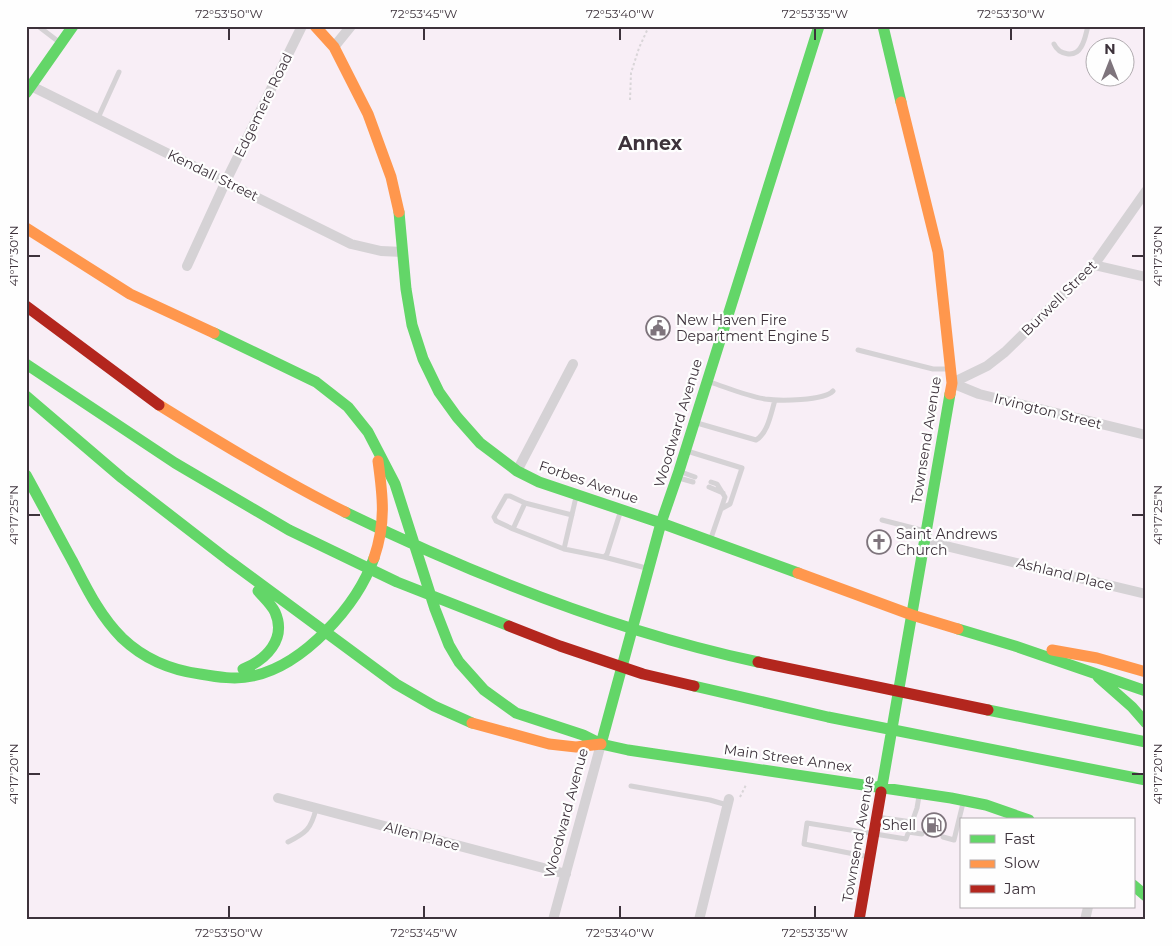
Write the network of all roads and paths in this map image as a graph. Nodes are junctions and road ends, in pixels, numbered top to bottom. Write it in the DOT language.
graph roads {
  1 [pos="38,26"];
  2 [pos="73,26"];
  3 [pos="302,26"];
  4 [pos="315,26"];
  5 [pos="351,26"];
  6 [pos="649,26"];
  7 [pos="819,26"];
  8 [pos="883,26"];
  9 [pos="1088,26"];
  10 [pos="62,43"];
  11 [pos="1054,44"];
  12 [pos="334,47"];
  13 [pos="119,72"];
  14 [pos="28,88"];
  15 [pos="630,100"];
  16 [pos="98,118"];
  17 [pos="226,181"];
  18 [pos="1146,191"];
  19 [pos="26,228"];
  20 [pos="403,252"];
  21 [pos="1094,265"];
  22 [pos="187,266"];
  23 [pos="1146,277"];
  24 [pos="26,306"];
  25 [pos="858,350"];
  26 [pos="26,364"];
  27 [pos="573,364"];
  28 [pos="951,369"];
  29 [pos="707,381"];
  30 [pos="952,383"];
  31 [pos="833,391"];
  32 [pos="26,396"];
  33 [pos="775,400"];
  34 [pos="694,422"];
  35 [pos="1146,435"];
  36 [pos="375,445"];
  37 [pos="685,450"];
  38 [pos="517,471"];
  39 [pos="678,474"];
  40 [pos="26,475"];
  41 [pos="694,480"];
  42 [pos="710,485"];
  43 [pos="577,495"];
  44 [pos="525,503"];
  45 [pos="721,509"];
  46 [pos="621,510"];
  47 [pos="572,514"];
  48 [pos="882,520"];
  49 [pos="661,524"];
  50 [pos="513,528"];
  51 [pos="926,536"];
  52 [pos="710,541"];
  53 [pos="564,549"];
  54 [pos="604,557"];
  55 [pos="228,560"];
  56 [pos="649,569"];
  57 [pos="1146,594"];
  58 [pos="912,615"];
  59 [pos="325,632"];
  60 [pos="1015,646"];
  61 [pos="1093,672"];
  62 [pos="1146,672"];
  63 [pos="200,674"];
  64 [pos="1146,691"];
  65 [pos="1146,723"];
  66 [pos="1146,742"];
  67 [pos="601,744"];
  68 [pos="1146,780"];
  69 [pos="746,785"];
  70 [pos="632,786"];
  71 [pos="882,787"];
  72 [pos="919,793"];
  73 [pos="740,797"];
  74 [pos="278,798"];
  75 [pos="964,800"];
  76 [pos="728,802"];
  77 [pos="316,808"];
  78 [pos="877,817"];
  79 [pos="1023,818"];
  80 [pos="912,822"];
  81 [pos="908,832"];
  82 [pos="874,834"];
  83 [pos="922,834"];
  84 [pos="943,837"];
  85 [pos="288,842"];
  86 [pos="870,857"];
  87 [pos="566,874"];
  88 [pos="1134,886"];
  89 [pos="1146,896"];
  90 [pos="554,920"];
  91 [pos="699,920"];
  92 [pos="860,920"];
  1 -- 10 [label="lane"];
  2 -- 10 [label="main road"];
  3 -- 17 [label="street, Edgemere Road"];
  4 -- 12 [label="main road, Forbes Avenue"];
  5 -- 12 [label="street"];
  6 -- 15 [label="path"];
  7 -- 29 [label="main road, Woodward Avenue"];
  8 -- 28 [label="main road, Townsend Avenue"];
  9 -- 11 [label="lane"];
  10 -- 14 [label="main road"];
  12 -- 20 [label="main road, Forbes Avenue"];
  13 -- 16 [label="lane"];
  14 -- 16 [label="street, Kendall Street"];
  16 -- 17 [label="street, Kendall Street"];
  17 -- 20 [label="street, Kendall Street"];
  17 -- 22 [label="street, Edgemere Road"];
  18 -- 21 [label="street, Burwell Street"];
  19 -- 36 [label="main road"];
  20 -- 38 [label="main road, Forbes Avenue"];
  21 -- 23 [label="street"];
  21 -- 30 [label="street, Burwell Street"];
  24 -- 66 [label="main road"];
  25 -- 28 [label="lane"];
  26 -- 68 [label="main road"];
  27 -- 38 [label="street"];
  28 -- 30 [label="main road, Townsend Avenue"];
  29 -- 33 [label="lane"];
  29 -- 34 [label="main road, Woodward Avenue"];
  30 -- 35 [label="street, Irvington Street"];
  30 -- 51 [label="main road, Townsend Avenue"];
  31 -- 33 [label="lane"];
  32 -- 55 [label="main road"];
  33 -- 34 [label="lane"];
  34 -- 37 [label="main road, Woodward Avenue"];
  36 -- 59 [label="main road"];
  36 -- 67 [label="main road"];
  37 -- 39 [label="main road, Woodward Avenue"];
  37 -- 45 [label="lane"];
  38 -- 43 [label="main road, Forbes Avenue"];
  39 -- 41 [label="lane"];
  39 -- 49 [label="main road, Woodward Avenue"];
  40 -- 63 [label="main road"];
  42 -- 45 [label="lane"];
  43 -- 46 [label="main road, Forbes Avenue"];
  43 -- 47 [label="lane"];
  44 -- 47 [label="lane"];
  44 -- 50 [label="lane"];
  44 -- 50 [label="lane"];
  45 -- 52 [label="lane"];
  46 -- 49 [label="main road, Forbes Avenue"];
  46 -- 54 [label="lane"];
  47 -- 53 [label="lane"];
  48 -- 51 [label="lane"];
  49 -- 52 [label="main road, Forbes Avenue"];
  49 -- 56 [label="main road, Woodward Avenue"];
  50 -- 53 [label="lane"];
  51 -- 57 [label="street, Ashland Place"];
  51 -- 58 [label="main road, Townsend Avenue"];
  52 -- 58 [label="main road, Forbes Avenue"];
  53 -- 54 [label="lane"];
  54 -- 56 [label="lane"];
  55 -- 59 [label="main road"];
  55 -- 63 [label="main road"];
  56 -- 67 [label="main road, Woodward Avenue"];
  58 -- 60 [label="main road, Forbes Avenue"];
  58 -- 71 [label="main road, Townsend Avenue"];
  59 -- 63 [label="main road"];
  59 -- 67 [label="main road"];
  60 -- 61 [label="main road, Forbes Avenue"];
  60 -- 62 [label="main road, Forbes Avenue"];
  61 -- 64 [label="main road, Forbes Avenue"];
  61 -- 65 [label="main road"];
  67 -- 71 [label="main road, Main Street Annex"];
  67 -- 87 [label="street, Woodward Avenue"];
  69 -- 73 [label="path"];
  70 -- 76 [label="lane"];
  71 -- 72 [label="main road, Main Street Annex"];
  71 -- 78 [label="main road, Townsend Avenue"];
  72 -- 75 [label="main road, Main Street Annex"];
  72 -- 80 [label="lane"];
  74 -- 77 [label="street, Allen Place"];
  75 -- 79 [label="main road, Main Street Annex"];
  75 -- 84 [label="lane"];
  76 -- 91 [label="street"];
  77 -- 85 [label="lane"];
  77 -- 87 [label="street, Allen Place"];
  78 -- 80 [label="lane"];
  78 -- 82 [label="main road, Townsend Avenue"];
  80 -- 81 [label="lane"];
  81 -- 82 [label="lane"];
  81 -- 83 [label="lane"];
  82 -- 86 [label="main road, Townsend Avenue"];
  82 -- 86 [label="lane"];
  86 -- 92 [label="main road, Townsend Avenue"];
  87 -- 90 [label="street, Woodward Avenue"];
  88 -- 89 [label="main road"];
}
